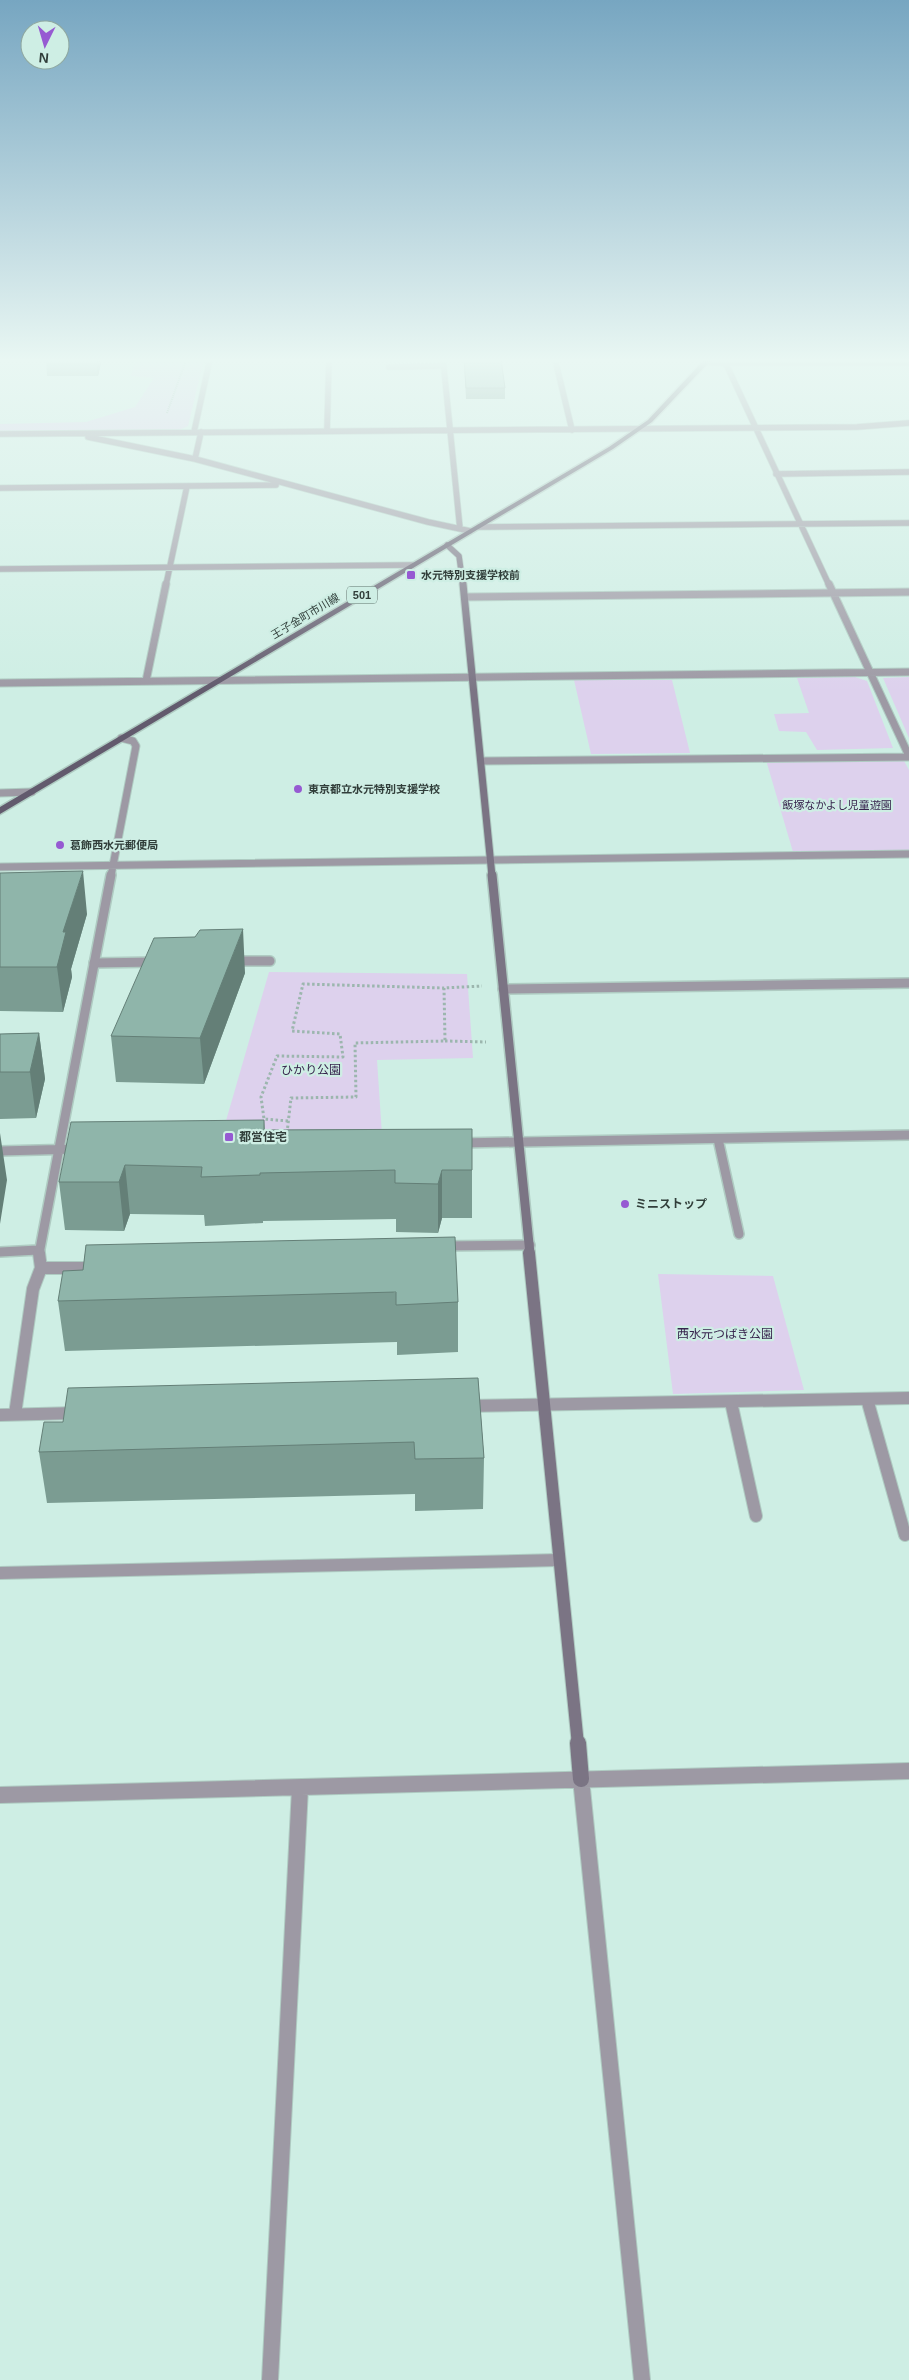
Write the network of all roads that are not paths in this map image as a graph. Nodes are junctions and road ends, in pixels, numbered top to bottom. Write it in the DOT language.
graph roads {
  1 [pos="235,470"];
  2 [pos="453,470"];
  3 [pos="573,470"];
  4 [pos="774,470"];
  5 [pos="909,472"];
  6 [pos="776,474"];
  7 [pos="289,485"];
  8 [pos="188,486"];
  9 [pos="0,488"];
  10 [pos="909,522"];
  11 [pos="799,524"];
  12 [pos="479,527"];
  13 [pos="460,529"];
  14 [pos="470,531"];
  15 [pos="447,544"];
  16 [pos="412,565"];
  17 [pos="169,567"];
  18 [pos="0,569"];
  19 [pos="909,592"];
  20 [pos="833,593"];
  21 [pos="465,597"];
  22 [pos="870,672"];
  23 [pos="909,672"];
  24 [pos="471,677"];
  25 [pos="146,681"];
  26 [pos="221,681"];
  27 [pos="0,683"];
  28 [pos="121,738"];
  29 [pos="909,756"];
  30 [pos="482,761"];
  31 [pos="32,792"];
  32 [pos="0,793"];
  33 [pos="0,811"];
  34 [pos="909,854"];
  35 [pos="489,859"];
  36 [pos="114,865"];
  37 [pos="0,867"];
  38 [pos="221,961"];
  39 [pos="270,961"];
  40 [pos="162,962"];
  41 [pos="94,963"];
  42 [pos="909,983"];
  43 [pos="503,987"];
  44 [pos="909,1135"];
  45 [pos="718,1139"];
  46 [pos="519,1143"];
  47 [pos="451,1144"];
  48 [pos="86,1149"];
  49 [pos="57,1150"];
  50 [pos="0,1151"];
  51 [pos="739,1234"];
  52 [pos="530,1244"];
  53 [pos="429,1246"];
  54 [pos="38,1250"];
  55 [pos="0,1252"];
  56 [pos="42,1268"];
  57 [pos="108,1268"];
  58 [pos="909,1398"];
  59 [pos="867,1399"];
  60 [pos="731,1402"];
  61 [pos="544,1404"];
  62 [pos="454,1406"];
  63 [pos="85,1413"];
  64 [pos="15,1414"];
  65 [pos="1,1418"];
  66 [pos="756,1516"];
  67 [pos="904,1535"];
  68 [pos="559,1560"];
  69 [pos="0,1573"];
  70 [pos="909,1771"];
  71 [pos="581,1778"];
  72 [pos="300,1788"];
  73 [pos="0,1795"];
  74 [pos="270,2380"];
  75 [pos="642,2380"];
  1 -- 7 [label="street"];
  2 -- 13 [label="street"];
  3 -- 12 [label="main road, 王子金町市川線 / 501"];
  4 -- 6 [label="street"];
  5 -- 6 [label="street"];
  6 -- 11 [label="street"];
  7 -- 8 [label="street"];
  7 -- 13 [label="street"];
  8 -- 9 [label="street"];
  8 -- 17 [label="street"];
  10 -- 11 [label="street"];
  11 -- 12 [label="street"];
  11 -- 20 [label="street"];
  12 -- 14 [label="main road, 王子金町市川線 / 501"];
  13 -- 14 [label="street"];
  14 -- 15 [label="main road, 王子金町市川線 / 501"];
  15 -- 16 [label="main road, 王子金町市川線 / 501"];
  15 -- 21 [label="street"];
  16 -- 17 [label="street"];
  16 -- 26 [label="main road, 王子金町市川線 / 501"];
  17 -- 18 [label="street"];
  17 -- 25 [label="street"];
  19 -- 20 [label="street"];
  20 -- 21 [label="street"];
  20 -- 22 [label="street"];
  21 -- 24 [label="street"];
  22 -- 23 [label="street"];
  22 -- 24 [label="street"];
  22 -- 29 [label="street"];
  24 -- 26 [label="street"];
  24 -- 30 [label="street"];
  25 -- 26 [label="street"];
  25 -- 27 [label="street"];
  26 -- 28 [label="main road, 王子金町市川線 / 501"];
  28 -- 31 [label="main road, 王子金町市川線 / 501"];
  28 -- 36 [label="street"];
  29 -- 30 [label="street"];
  30 -- 35 [label="street"];
  31 -- 32 [label="street"];
  31 -- 33 [label="main road, 王子金町市川線 / 501"];
  34 -- 35 [label="street"];
  35 -- 36 [label="street"];
  35 -- 43 [label="street"];
  36 -- 37 [label="street"];
  36 -- 41 [label="street"];
  38 -- 39 [label="street"];
  40 -- 41 [label="street"];
  41 -- 49 [label="street"];
  42 -- 43 [label="street"];
  43 -- 46 [label="street"];
  44 -- 45 [label="street"];
  45 -- 46 [label="street"];
  45 -- 51 [label="street"];
  46 -- 47 [label="street"];
  46 -- 52 [label="street"];
  48 -- 49 [label="street"];
  49 -- 50 [label="street"];
  49 -- 54 [label="street"];
  52 -- 53 [label="street"];
  52 -- 61 [label="street"];
  54 -- 55 [label="street"];
  54 -- 56 [label="street"];
  56 -- 57 [label="street"];
  56 -- 64 [label="street"];
  58 -- 59 [label="street"];
  59 -- 60 [label="street"];
  59 -- 67 [label="street"];
  60 -- 61 [label="street"];
  60 -- 66 [label="street"];
  61 -- 62 [label="street"];
  61 -- 68 [label="street"];
  63 -- 64 [label="street"];
  64 -- 65 [label="street"];
  68 -- 69 [label="street"];
  68 -- 71 [label="street"];
  70 -- 71 [label="street"];
  71 -- 72 [label="street"];
  71 -- 75 [label="street"];
  72 -- 73 [label="street"];
  72 -- 74 [label="street"];
}
